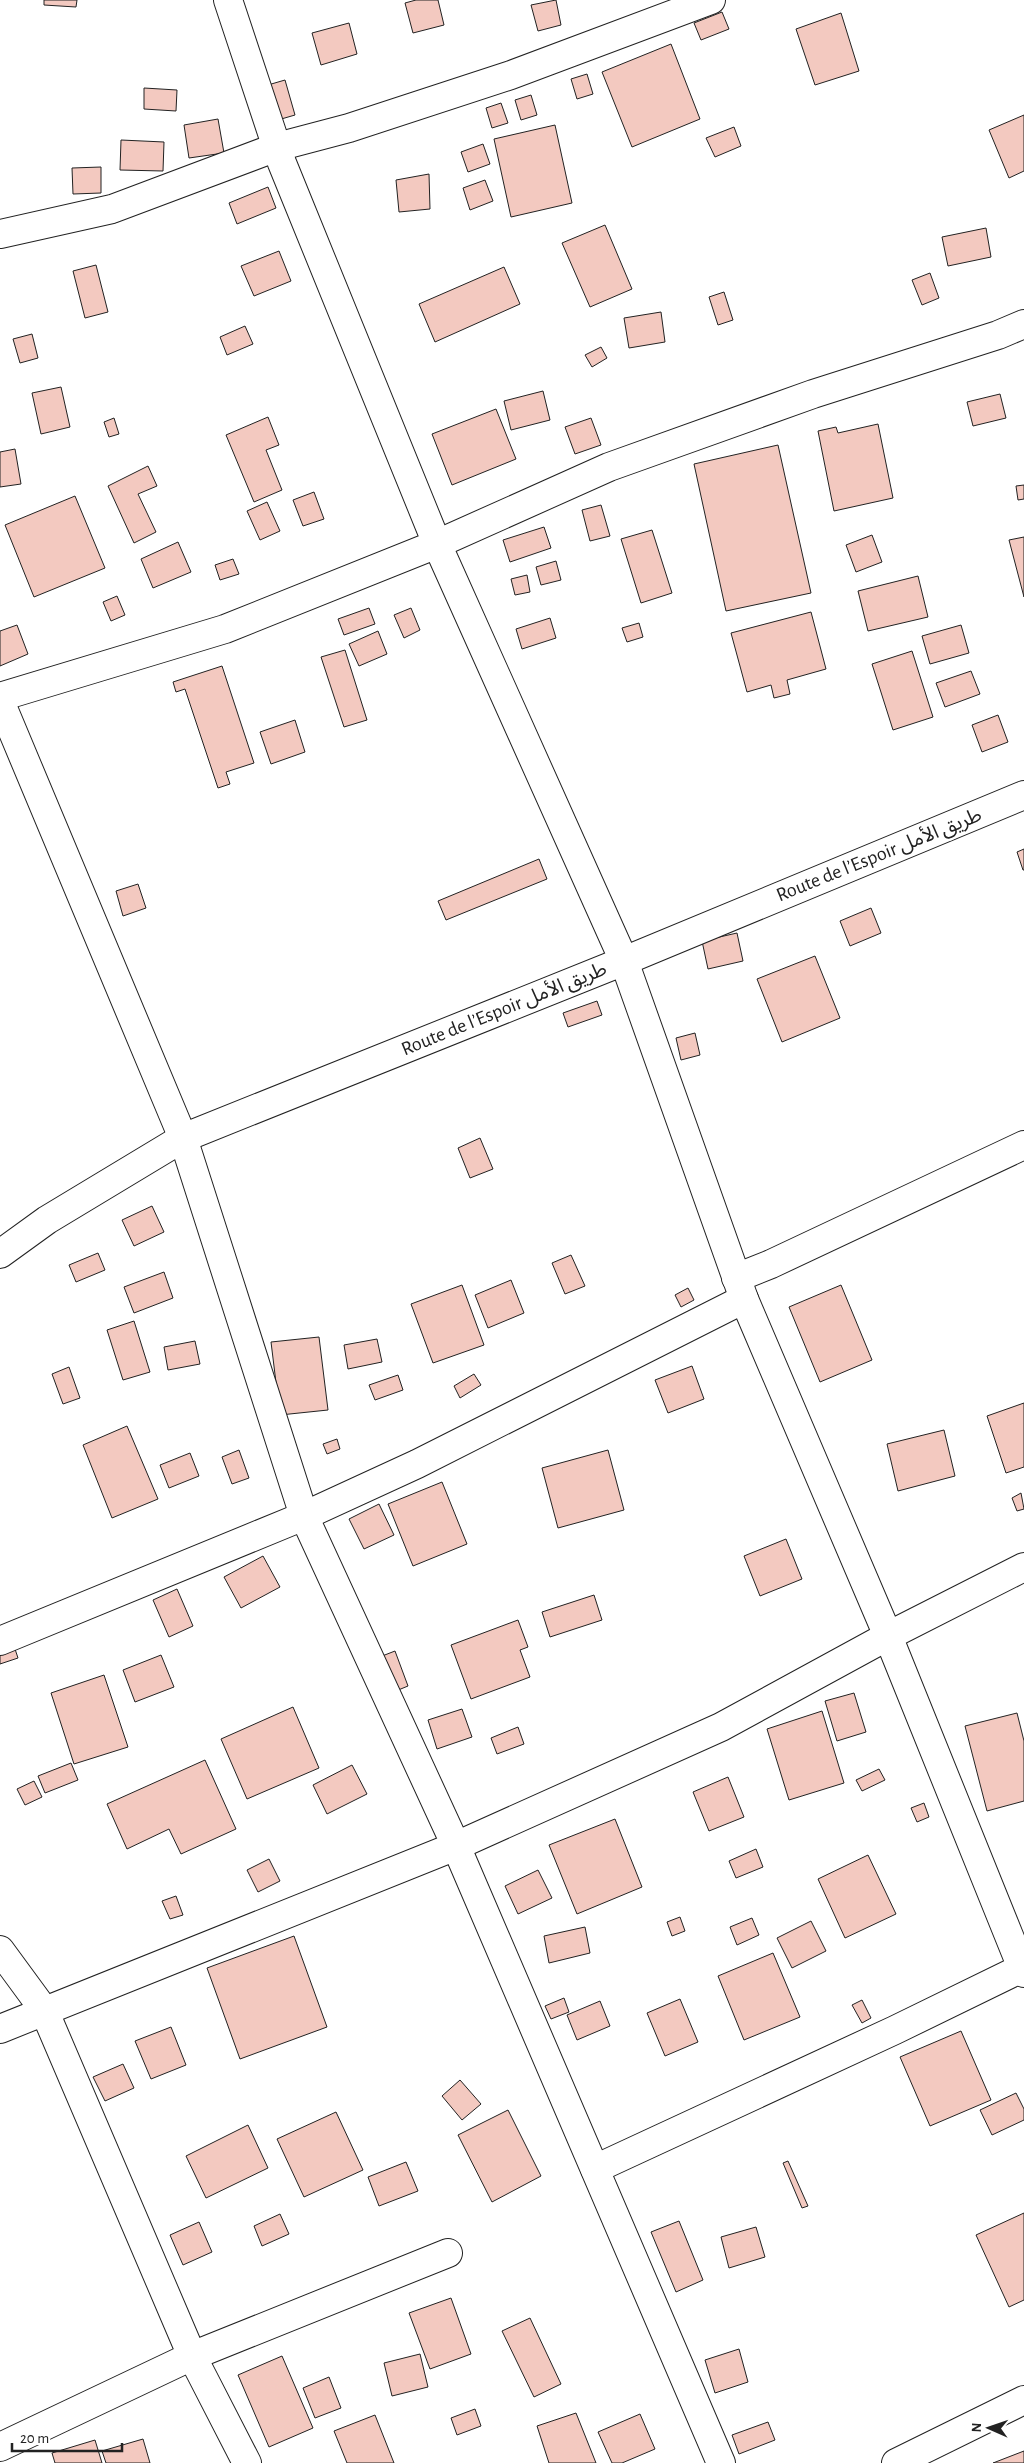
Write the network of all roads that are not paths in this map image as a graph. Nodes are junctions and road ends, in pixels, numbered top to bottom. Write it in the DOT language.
graph roads {
  1 [pos="228,0"];
  2 [pos="711,0"];
  3 [pos="277,147"];
  4 [pos="0,234"];
  5 [pos="1024,324"];
  6 [pos="437,544"];
  7 [pos="2,712"];
  8 [pos="1024,795"];
  9 [pos="624,960"];
  10 [pos="183,1138"];
  11 [pos="1024,1145"];
  12 [pos="0,1254"];
  13 [pos="740,1289"];
  14 [pos="304,1516"];
  15 [pos="1024,1567"];
  16 [pos="888,1636"];
  17 [pos="0,1640"];
  18 [pos="456,1846"];
  19 [pos="0,1950"];
  20 [pos="1023,1970"];
  21 [pos="44,2010"];
  22 [pos="0,2029"];
  23 [pos="595,2169"];
  24 [pos="448,2253"];
  25 [pos="192,2356"];
  26 [pos="1024,2400"];
  27 [pos="0,2447"];
  28 [pos="248,2463"];
  29 [pos="721,2463"];
  30 [pos="896,2463"];
  1 -- 3 [label="main road"];
  2 -- 3 [label="main road"];
  3 -- 4 [label="main road"];
  3 -- 6 [label="main road"];
  5 -- 6 [label="main road"];
  6 -- 7 [label="main road"];
  6 -- 9 [label="main road"];
  7 -- 10 [label="main road"];
  8 -- 9 [label="main road, Route de l’Espoir طريق الأمل"];
  9 -- 10 [label="main road, Route de l’Espoir طريق الأمل"];
  9 -- 13 [label="main road"];
  10 -- 12 [label="main road, Route de l’Espoir طريق الأمل"];
  10 -- 14 [label="main road"];
  11 -- 13 [label="main road"];
  13 -- 14 [label="main road"];
  13 -- 16 [label="main road"];
  14 -- 17 [label="main road"];
  14 -- 18 [label="main road"];
  15 -- 16 [label="main road"];
  16 -- 18 [label="main road"];
  16 -- 20 [label="main road"];
  18 -- 21 [label="main road"];
  18 -- 23 [label="main road"];
  19 -- 21 [label="main road"];
  20 -- 23 [label="main road"];
  21 -- 22 [label="main road"];
  21 -- 25 [label="main road"];
  23 -- 29 [label="main road"];
  24 -- 25 [label="main road"];
  25 -- 27 [label="main road"];
  25 -- 28 [label="main road"];
  26 -- 30 [label="main road"];
}
